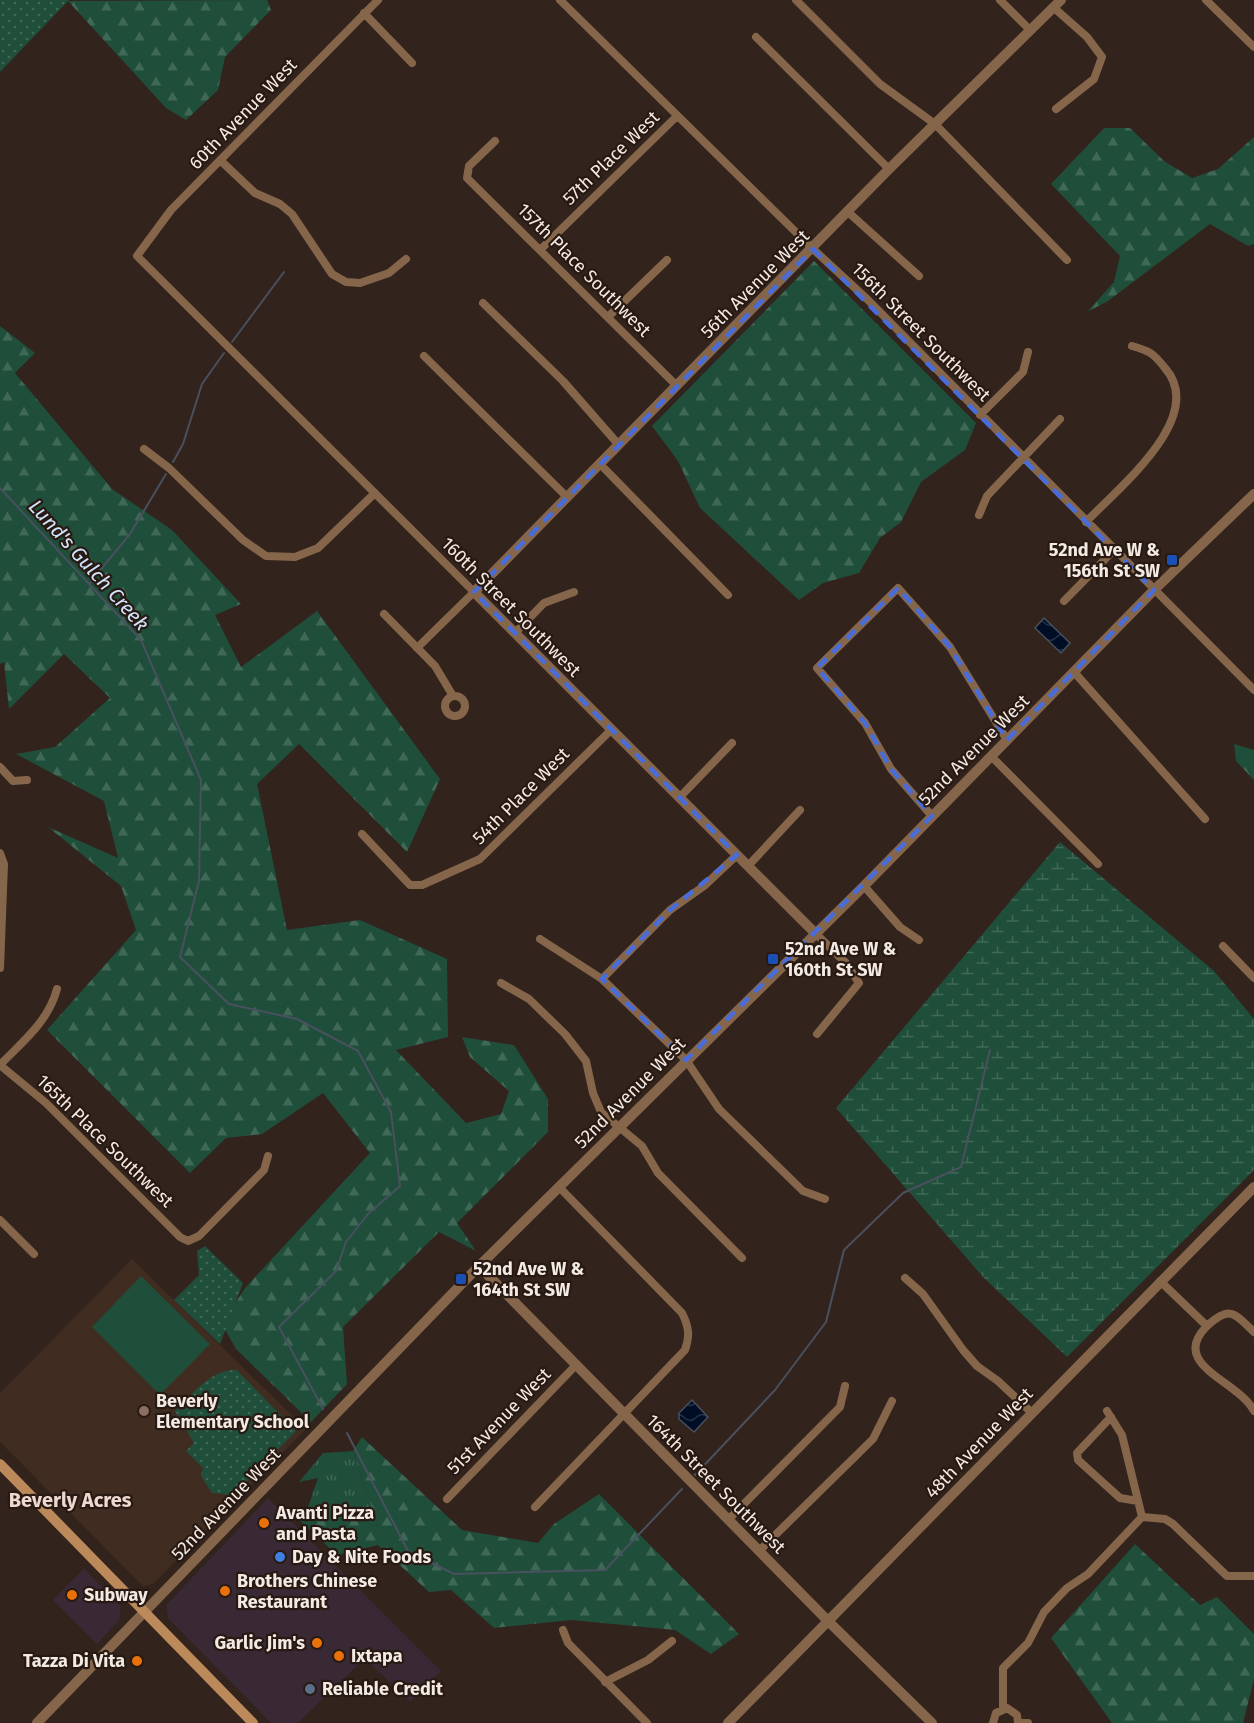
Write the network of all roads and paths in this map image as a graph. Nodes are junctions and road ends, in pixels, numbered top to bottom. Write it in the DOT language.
graph roads {
  1 [pos="378,0"];
  2 [pos="560,0"];
  3 [pos="796,0"];
  4 [pos="1000,0"];
  5 [pos="1206,0"];
  6 [pos="1057,4"];
  7 [pos="364,13"];
  8 [pos="1030,30"];
  9 [pos="756,37"];
  10 [pos="1254,47"];
  11 [pos="412,63"];
  12 [pos="1056,109"];
  13 [pos="677,116"];
  14 [pos="935,124"];
  15 [pos="495,141"];
  16 [pos="220,160"];
  17 [pos="889,169"];
  18 [pos="848,212"];
  19 [pos="541,249"];
  20 [pos="813,249"];
  21 [pos="137,256"];
  22 [pos="406,259"];
  23 [pos="667,260"];
  24 [pos="1067,260"];
  25 [pos="919,276"];
  26 [pos="483,303"];
  27 [pos="609,316"];
  28 [pos="1132,346"];
  29 [pos="1028,352"];
  30 [pos="424,356"];
  31 [pos="677,386"];
  32 [pos="980,415"];
  33 [pos="1060,419"];
  34 [pos="618,444"];
  35 [pos="144,449"];
  36 [pos="1022,458"];
  37 [pos="599,463"];
  38 [pos="375,493"];
  39 [pos="1254,494"];
  40 [pos="566,496"];
  41 [pos="979,515"];
  42 [pos="1086,522"];
  43 [pos="1114,550"];
  44 [pos="1154,591"];
  45 [pos="474,592"];
  46 [pos="574,592"];
  47 [pos="728,595"];
  48 [pos="1064,601"];
  49 [pos="384,614"];
  50 [pos="515,633"];
  51 [pos="417,648"];
  52 [pos="1074,672"];
  53 [pos="1254,690"];
  54 [pos="453,696"];
  55 [pos="611,730"];
  56 [pos="1007,740"];
  57 [pos="732,743"];
  58 [pos="991,756"];
  59 [pos="0,767"];
  60 [pos="27,780"];
  61 [pos="679,798"];
  62 [pos="801,810"];
  63 [pos="932,816"];
  64 [pos="1205,819"];
  65 [pos="362,834"];
  66 [pos="0,853"];
  67 [pos="737,855"];
  68 [pos="1098,864"];
  69 [pos="748,866"];
  70 [pos="864,886"];
  71 [pos="816,934"];
  72 [pos="540,939"];
  73 [pos="919,939"];
  74 [pos="1223,946"];
  75 [pos="0,968"];
  76 [pos="1254,978"];
  77 [pos="602,979"];
  78 [pos="501,983"];
  79 [pos="57,989"];
  80 [pos="818,1034"];
  81 [pos="686,1060"];
  82 [pos="0,1065"];
  83 [pos="617,1128"];
  84 [pos="268,1156"];
  85 [pos="559,1187"];
  86 [pos="1254,1187"];
  87 [pos="825,1199"];
  88 [pos="0,1220"];
  89 [pos="34,1254"];
  90 [pos="742,1258"];
  91 [pos="479,1266"];
  92 [pos="905,1278"];
  93 [pos="1160,1281"];
  94 [pos="1207,1326"];
  95 [pos="1254,1332"];
  96 [pos="576,1365"];
  97 [pos="845,1386"];
  98 [pos="892,1401"];
  99 [pos="1254,1411"];
  100 [pos="623,1413"];
  101 [pos="1032,1413"];
  102 [pos="0,1464"];
  103 [pos="447,1499"];
  104 [pos="1138,1501"];
  105 [pos="535,1507"];
  106 [pos="1142,1517"];
  107 [pos="728,1520"];
  108 [pos="759,1551"];
  109 [pos="1254,1576"];
  110 [pos="146,1611"];
  111 [pos="829,1622"];
  112 [pos="564,1630"];
  113 [pos="672,1641"];
  114 [pos="606,1682"];
  115 [pos="1003,1708"];
  116 [pos="37,1723"];
  117 [pos="253,1723"];
  118 [pos="647,1723"];
  119 [pos="728,1723"];
  120 [pos="932,1723"];
  121 [pos="993,1723"];
  122 [pos="1018,1723"];
  123 [pos="1028,1723"];
  1 -- 7 [label="street, 60th Avenue West"];
  2 -- 13 [label="street, 156th Street Southwest"];
  3 -- 14 [label="street"];
  4 -- 8 [label="street"];
  5 -- 10 [label="street"];
  6 -- 8 [label="street, 56th Avenue West"];
  6 -- 12 [label="street"];
  7 -- 11 [label="street"];
  7 -- 16 [label="street, 60th Avenue West"];
  8 -- 14 [label="street, 56th Avenue West"];
  9 -- 17 [label="street"];
  13 -- 19 [label="street, 57th Place West"];
  13 -- 20 [label="street, 156th Street Southwest"];
  14 -- 17 [label="street, 56th Avenue West"];
  14 -- 24 [label="street"];
  15 -- 19 [label="street, 157th Place Southwest"];
  16 -- 21 [label="street, 60th Avenue West"];
  16 -- 22 [label="street"];
  17 -- 18 [label="street, 56th Avenue West"];
  18 -- 20 [label="street, 56th Avenue West"];
  18 -- 25 [label="street"];
  19 -- 27 [label="street, 157th Place Southwest"];
  20 -- 31 [label="street, 56th Avenue West"];
  20 -- 32 [label="street, 156th Street Southwest"];
  21 -- 38 [label="street, 160th Street Southwest"];
  23 -- 27 [label="street"];
  26 -- 34 [label="street"];
  27 -- 31 [label="street, 157th Place Southwest"];
  28 -- 42 [label="street"];
  29 -- 32 [label="street"];
  30 -- 40 [label="street"];
  31 -- 34 [label="street, 56th Avenue West"];
  32 -- 36 [label="street, 156th Street Southwest"];
  33 -- 36 [label="street"];
  34 -- 37 [label="street, 56th Avenue West"];
  35 -- 38 [label="street"];
  36 -- 41 [label="street"];
  36 -- 42 [label="street, 156th Street Southwest"];
  37 -- 40 [label="street, 56th Avenue West"];
  37 -- 47 [label="street"];
  38 -- 45 [label="street, 160th Street Southwest"];
  39 -- 44 [label="street, 52nd Avenue West"];
  40 -- 45 [label="street, 56th Avenue West"];
  42 -- 43 [label="street, 156th Street Southwest"];
  43 -- 44 [label="street, 156th Street Southwest"];
  43 -- 48 [label="street"];
  44 -- 52 [label="street, 52nd Avenue West"];
  44 -- 53 [label="street, 156th Street Southwest"];
  45 -- 50 [label="street, 160th Street Southwest"];
  45 -- 51 [label="street"];
  46 -- 50 [label="street"];
  49 -- 51 [label="street"];
  50 -- 55 [label="street, 160th Street Southwest"];
  51 -- 54 [label="street"];
  52 -- 56 [label="street, 52nd Avenue West"];
  52 -- 64 [label="street"];
  55 -- 61 [label="street, 160th Street Southwest"];
  55 -- 65 [label="street, 54th Place West"];
  56 -- 58 [label="street, 52nd Avenue West"];
  56 -- 63 [label="street"];
  57 -- 61 [label="street"];
  58 -- 63 [label="street, 52nd Avenue West"];
  58 -- 68 [label="street"];
  59 -- 60 [label="street"];
  61 -- 67 [label="street, 160th Street Southwest"];
  62 -- 69 [label="street"];
  63 -- 70 [label="street, 52nd Avenue West"];
  66 -- 75 [label="street"];
  67 -- 69 [label="street, 160th Street Southwest"];
  67 -- 77 [label="street"];
  69 -- 71 [label="street, 160th Street Southwest"];
  70 -- 71 [label="street, 52nd Avenue West"];
  70 -- 73 [label="street"];
  71 -- 80 [label="street, 160th Street Southwest"];
  71 -- 81 [label="street, 52nd Avenue West"];
  72 -- 77 [label="street"];
  74 -- 76 [label="street"];
  77 -- 81 [label="street"];
  78 -- 83 [label="street"];
  79 -- 82 [label="street"];
  81 -- 83 [label="street, 52nd Avenue West"];
  81 -- 87 [label="street"];
  82 -- 84 [label="street, 165th Place Southwest"];
  83 -- 85 [label="street, 52nd Avenue West"];
  83 -- 90 [label="street"];
  85 -- 91 [label="street, 52nd Avenue West"];
  85 -- 100 [label="street"];
  86 -- 93 [label="street, 48th Avenue West"];
  88 -- 89 [label="street"];
  91 -- 96 [label="street, 164th Street Southwest"];
  91 -- 110 [label="street, 52nd Avenue West"];
  92 -- 101 [label="street"];
  93 -- 94 [label="street"];
  93 -- 101 [label="street, 48th Avenue West"];
  94 -- 95 [label="street"];
  94 -- 99 [label="street"];
  96 -- 100 [label="street, 164th Street Southwest"];
  96 -- 103 [label="street, 51st Avenue West"];
  97 -- 107 [label="street"];
  98 -- 108 [label="street"];
  100 -- 105 [label="street"];
  100 -- 107 [label="street, 164th Street Southwest"];
  101 -- 111 [label="street, 48th Avenue West"];
  102 -- 110 [label="main road"];
  104 -- 104 [label="street"];
  104 -- 106 [label="street"];
  106 -- 109 [label="street"];
  106 -- 115 [label="street"];
  107 -- 108 [label="street, 164th Street Southwest"];
  108 -- 111 [label="street, 164th Street Southwest"];
  110 -- 116 [label="street, 52nd Avenue West"];
  110 -- 117 [label="main road"];
  111 -- 119 [label="street, 48th Avenue West"];
  111 -- 120 [label="street, 164th Street Southwest"];
  112 -- 114 [label="street"];
  113 -- 114 [label="street"];
  114 -- 118 [label="street"];
  115 -- 121 [label="street"];
  115 -- 122 [label="street"];
  122 -- 123 [label="street"];
}
